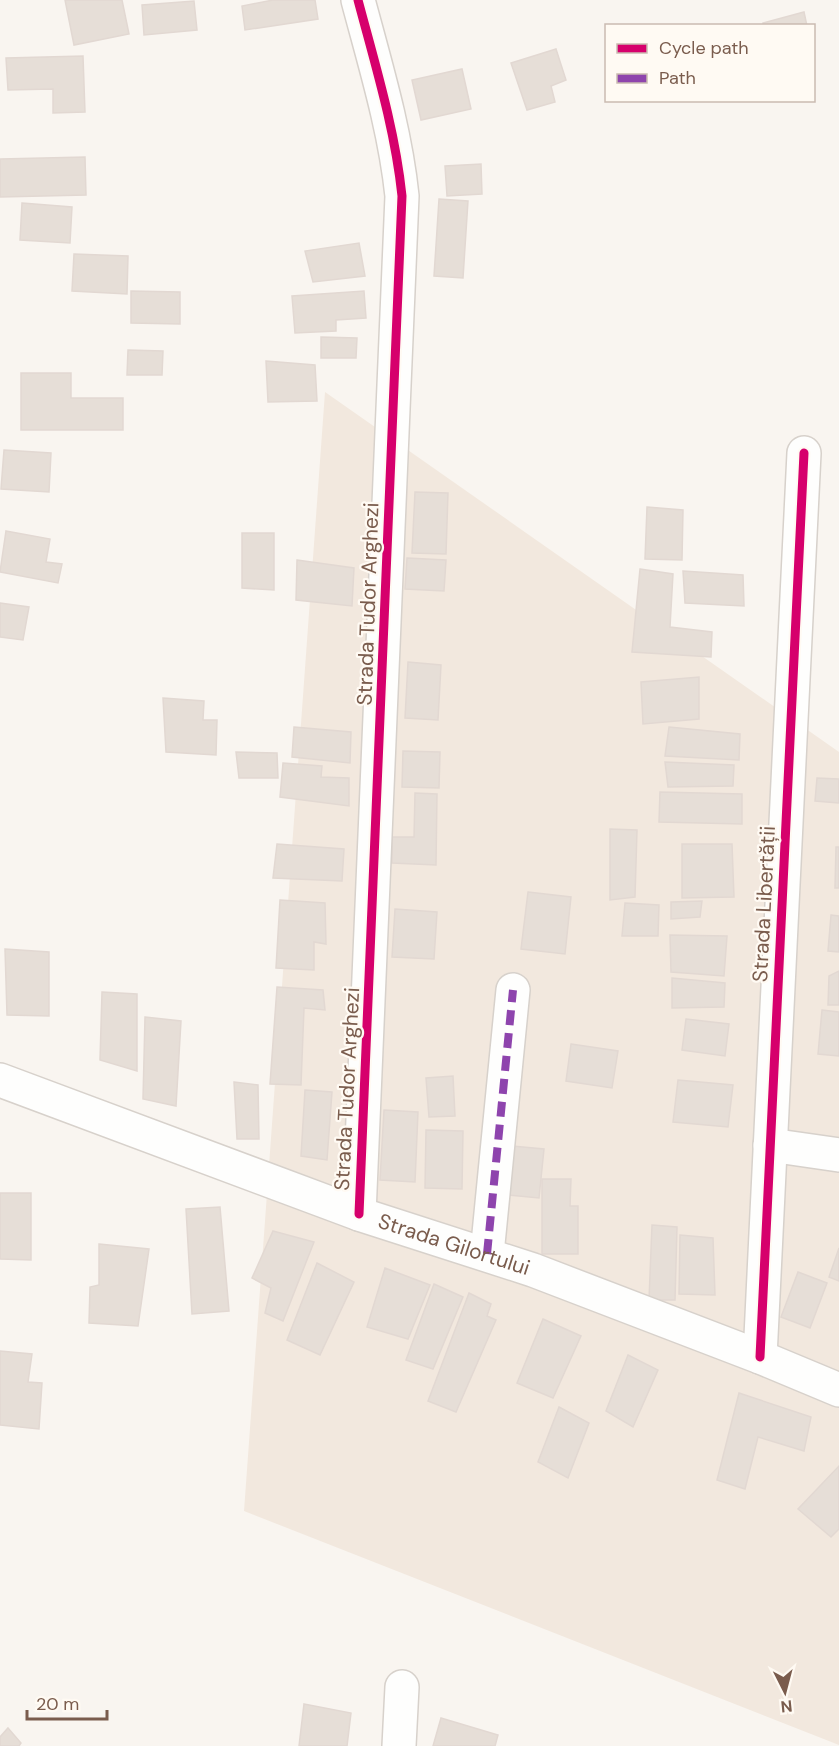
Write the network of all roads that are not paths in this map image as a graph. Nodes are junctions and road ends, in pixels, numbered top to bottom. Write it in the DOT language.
graph roads {
  1 [pos="358,0"];
  2 [pos="804,453"];
  3 [pos="513,990"];
  4 [pos="0,1080"];
  5 [pos="770,1145"];
  6 [pos="839,1155"];
  7 [pos="359,1214"];
  8 [pos="487,1254"];
  9 [pos="760,1357"];
  10 [pos="839,1390"];
  11 [pos="402,1687"];
  12 [pos="399,1746"];
  1 -- 7 [label="street, Strada Tudor Arghezi"];
  2 -- 5 [label="street, Strada Libertății"];
  3 -- 8 [label="street"];
  4 -- 7 [label="street, Strada Gilortului"];
  5 -- 6 [label="street"];
  5 -- 9 [label="street, Strada Libertății"];
  7 -- 8 [label="street, Strada Gilortului"];
  8 -- 9 [label="street, Strada Gilortului"];
  9 -- 10 [label="street, Strada Gilortului"];
  11 -- 12 [label="street"];
}
